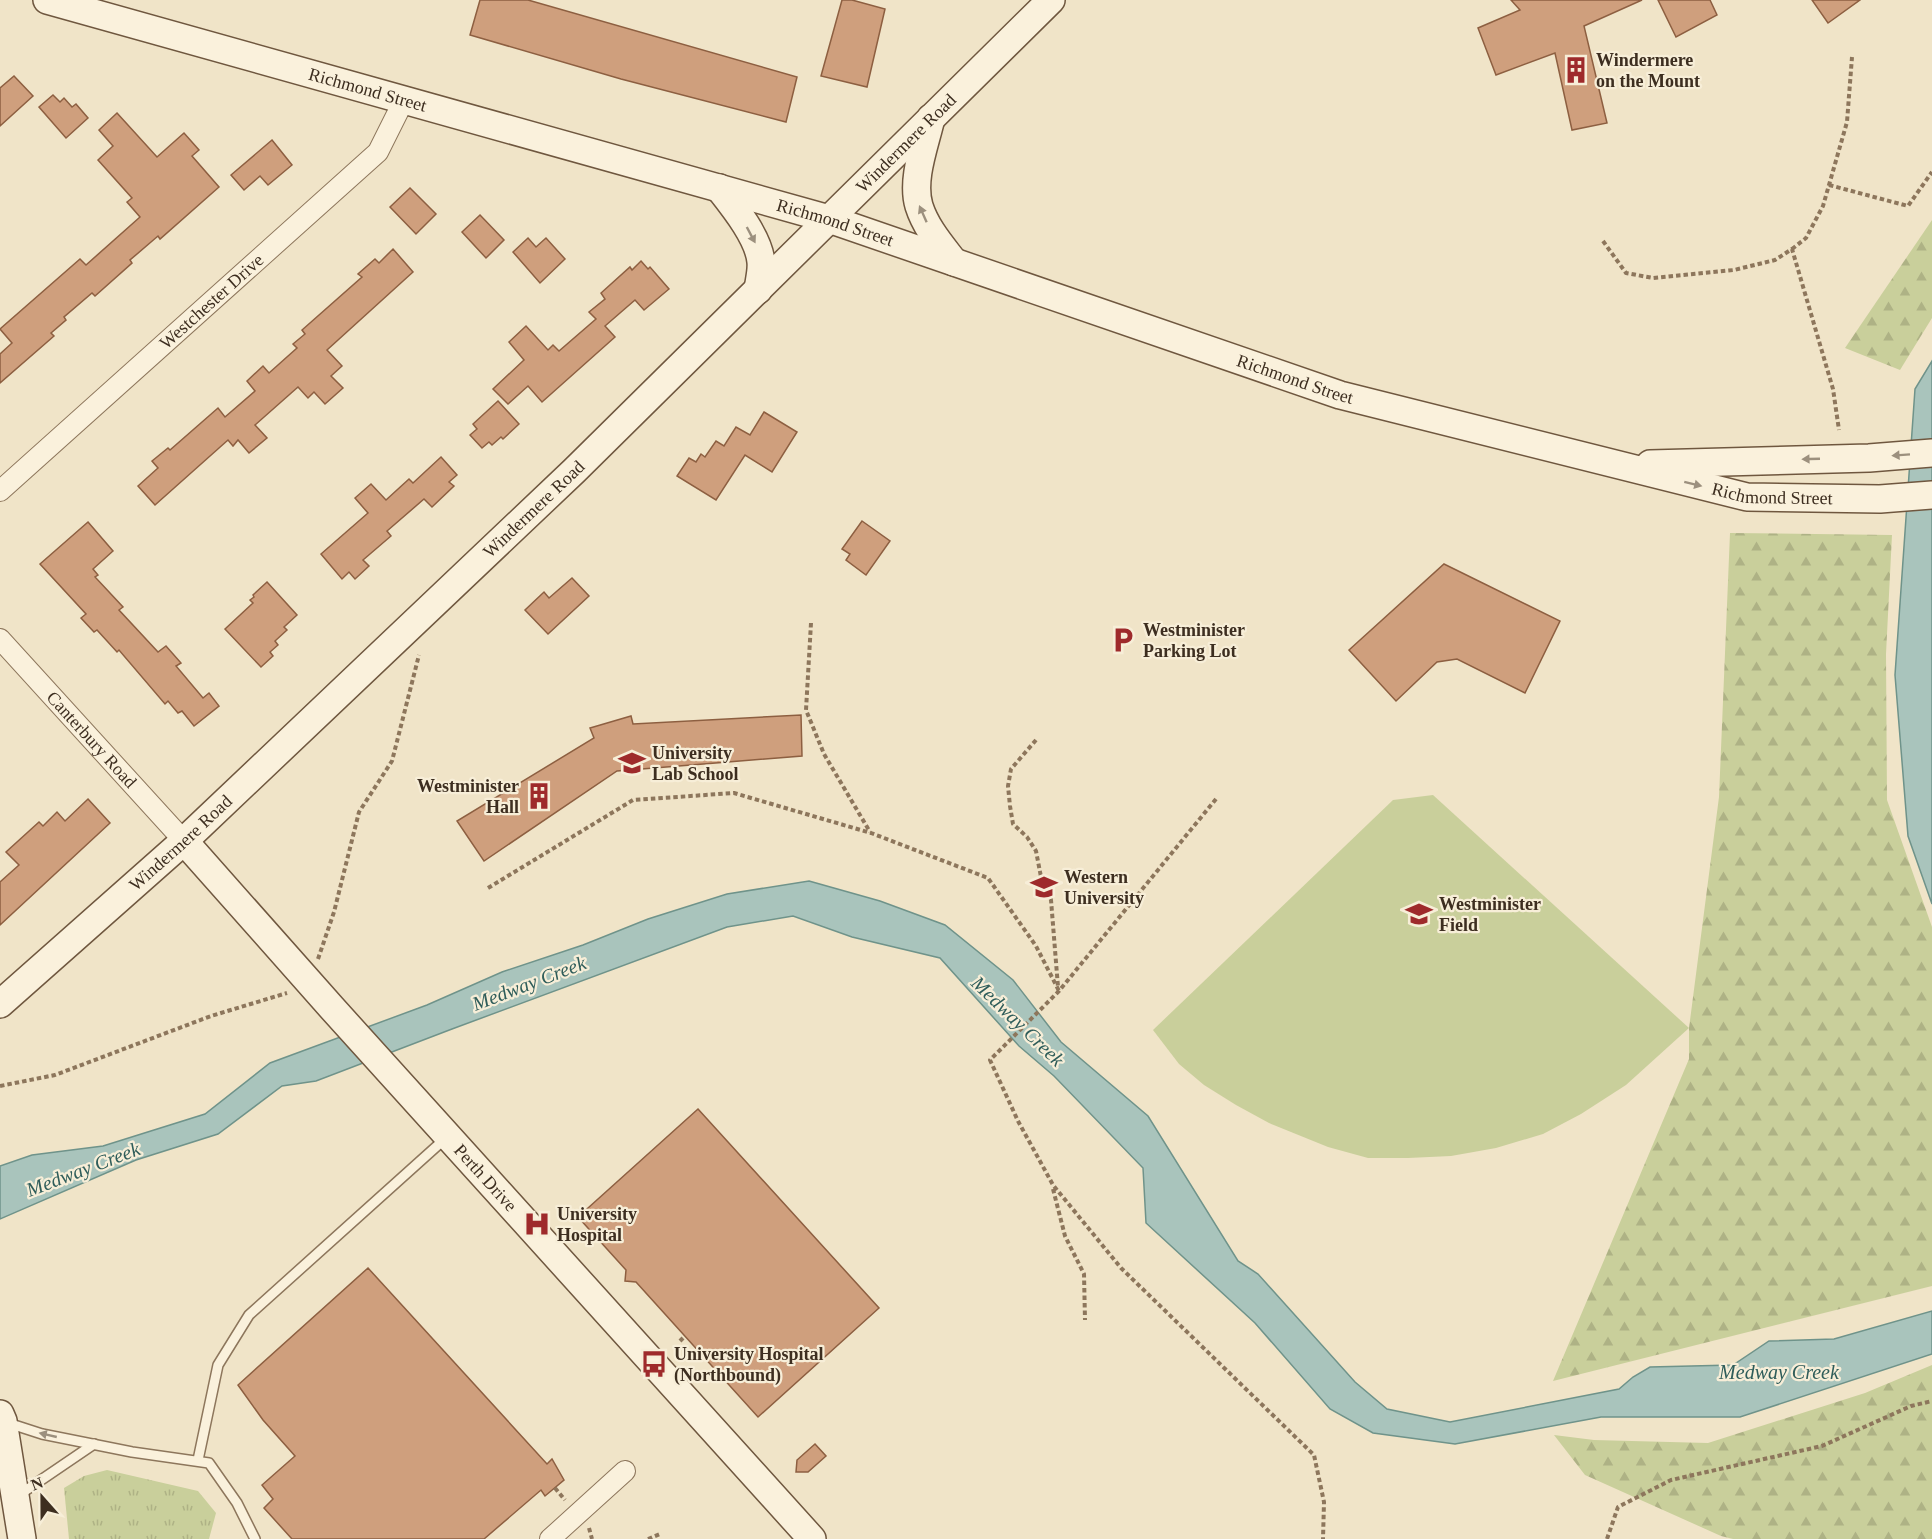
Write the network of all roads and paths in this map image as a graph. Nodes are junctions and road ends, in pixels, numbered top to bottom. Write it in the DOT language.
graph roads {
  1 [pos="47,0"];
  2 [pos="1051,0"];
  3 [pos="1852,57"];
  4 [pos="404,100"];
  5 [pos="932,118"];
  6 [pos="1932,172"];
  7 [pos="1829,185"];
  8 [pos="719,189"];
  9 [pos="829,219"];
  10 [pos="1603,241"];
  11 [pos="1792,249"];
  12 [pos="954,262"];
  13 [pos="758,290"];
  14 [pos="1839,430"];
  15 [pos="1932,453"];
  16 [pos="1615,465"];
  17 [pos="0,491"];
  18 [pos="1932,495"];
  19 [pos="811,623"];
  20 [pos="0,639"];
  21 [pos="419,655"];
  22 [pos="1036,740"];
  23 [pos="1216,799"];
  24 [pos="871,833"];
  25 [pos="184,841"];
  26 [pos="488,888"];
  27 [pos="318,962"];
  28 [pos="1059,991"];
  29 [pos="290,992"];
  30 [pos="0,1004"];
  31 [pos="0,1086"];
  32 [pos="449,1135"];
  33 [pos="1053,1185"];
  34 [pos="1084,1320"];
  35 [pos="1932,1401"];
  36 [pos="1,1418"];
  37 [pos="94,1444"];
  38 [pos="198,1460"];
  39 [pos="625,1471"];
  40 [pos="15,1497"];
  41 [pos="660,1534"];
  42 [pos="22,1539"];
  43 [pos="255,1539"];
  44 [pos="550,1539"];
  45 [pos="648,1539"];
  46 [pos="812,1539"];
  47 [pos="1323,1539"];
  48 [pos="1607,1539"];
  1 -- 4 [label="main road, Richmond Street"];
  2 -- 5 [label="main road, Windermere Road"];
  3 -- 7 [label="path"];
  4 -- 8 [label="main road, Richmond Street"];
  4 -- 17 [label="street, Westchester Drive"];
  5 -- 9 [label="main road, Windermere Road"];
  12 -- 5 [label="main road, one-way"];
  6 -- 7 [label="path"];
  7 -- 11 [label="path"];
  8 -- 9 [label="main road, Richmond Street"];
  8 -- 13 [label="main road, one-way"];
  9 -- 12 [label="main road, Richmond Street"];
  9 -- 13 [label="main road, Windermere Road"];
  10 -- 11 [label="path"];
  11 -- 14 [label="path"];
  12 -- 16 [label="main road, Richmond Street"];
  13 -- 25 [label="main road, Windermere Road"];
  15 -- 16 [label="main road, Richmond Street, one-way"];
  16 -- 18 [label="main road, Richmond Street, one-way"];
  19 -- 24 [label="path"];
  20 -- 25 [label="street, Canterbury Road"];
  21 -- 27 [label="path"];
  22 -- 28 [label="path"];
  23 -- 28 [label="path"];
  24 -- 26 [label="path"];
  24 -- 28 [label="path"];
  25 -- 30 [label="main road, Windermere Road"];
  25 -- 32 [label="main road, Perth Drive"];
  28 -- 33 [label="path"];
  29 -- 31 [label="path"];
  32 -- 38 [label="lane"];
  32 -- 46 [label="main road, Perth Drive"];
  33 -- 34 [label="path"];
  33 -- 47 [label="path"];
  35 -- 48 [label="path"];
  37 -- 36 [label="lane, one-way"];
  36 -- 40 [label="main road"];
  37 -- 38 [label="lane"];
  37 -- 40 [label="lane"];
  38 -- 43 [label="lane"];
  39 -- 44 [label="street"];
  40 -- 42 [label="main road"];
  41 -- 45 [label="path"];
}
